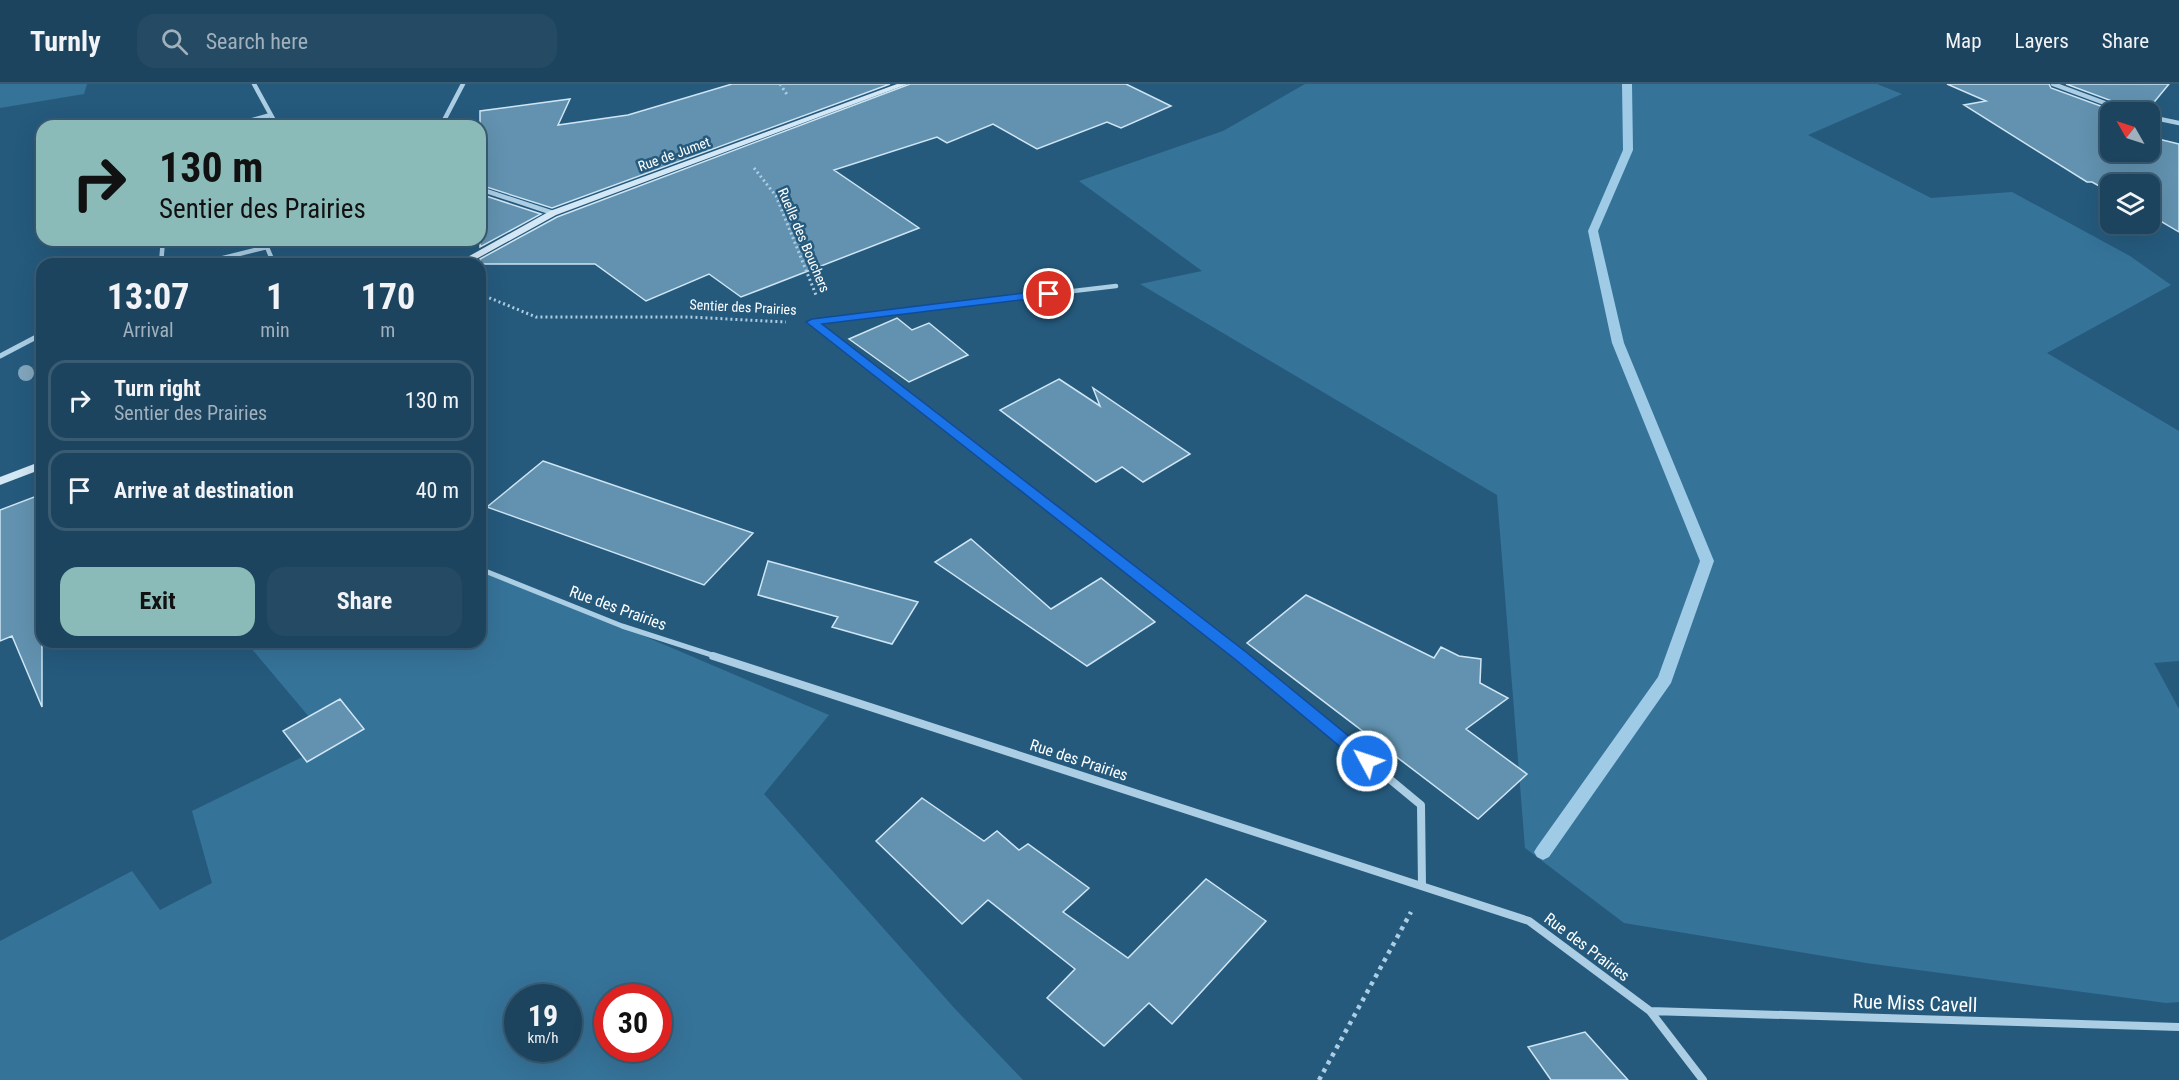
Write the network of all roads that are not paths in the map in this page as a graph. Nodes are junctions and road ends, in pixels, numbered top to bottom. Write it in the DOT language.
graph roads {
  1 [pos="254,84"];
  2 [pos="463,84"];
  3 [pos="904,84"];
  4 [pos="2053,84"];
  5 [pos="2102,102"];
  6 [pos="271,115"];
  7 [pos="2160,119"];
  8 [pos="252,120"];
  9 [pos="274,120"];
  10 [pos="444,120"];
  11 [pos="2179,123"];
  12 [pos="486,191"];
  13 [pos="553,213"];
  14 [pos="267,247"];
  15 [pos="223,258"];
  16 [pos="272,258"];
  17 [pos="471,258"];
  18 [pos="1116,286"];
  19 [pos="36,337"];
  20 [pos="0,356"];
  21 [pos="36,467"];
  22 [pos="0,481"];
  23 [pos="486,571"];
  24 [pos="1422,886"];
  25 [pos="1650,1011"];
  26 [pos="2179,1027"];
  27 [pos="1703,1080"];
  1 -- 6 [label="street"];
  2 -- 10 [label="street"];
  3 -- 13 [label="street, Rue de Jumet"];
  4 -- 5 [label="street"];
  6 -- 8 [label="street"];
  6 -- 9 [label="street"];
  7 -- 11 [label="street"];
  12 -- 13 [label="street"];
  13 -- 17 [label="street, Rue de Jumet"];
  14 -- 15 [label="street"];
  14 -- 16 [label="street"];
  18 -- 24 [label="street, Sentier des Prairies"];
  19 -- 20 [label="street"];
  21 -- 22 [label="street"];
  23 -- 24 [label="street, Rue des Prairies"];
  24 -- 25 [label="street, Rue des Prairies"];
  25 -- 26 [label="street, Rue Miss Cavell"];
  25 -- 27 [label="street, Rue des Prairies"];
}
